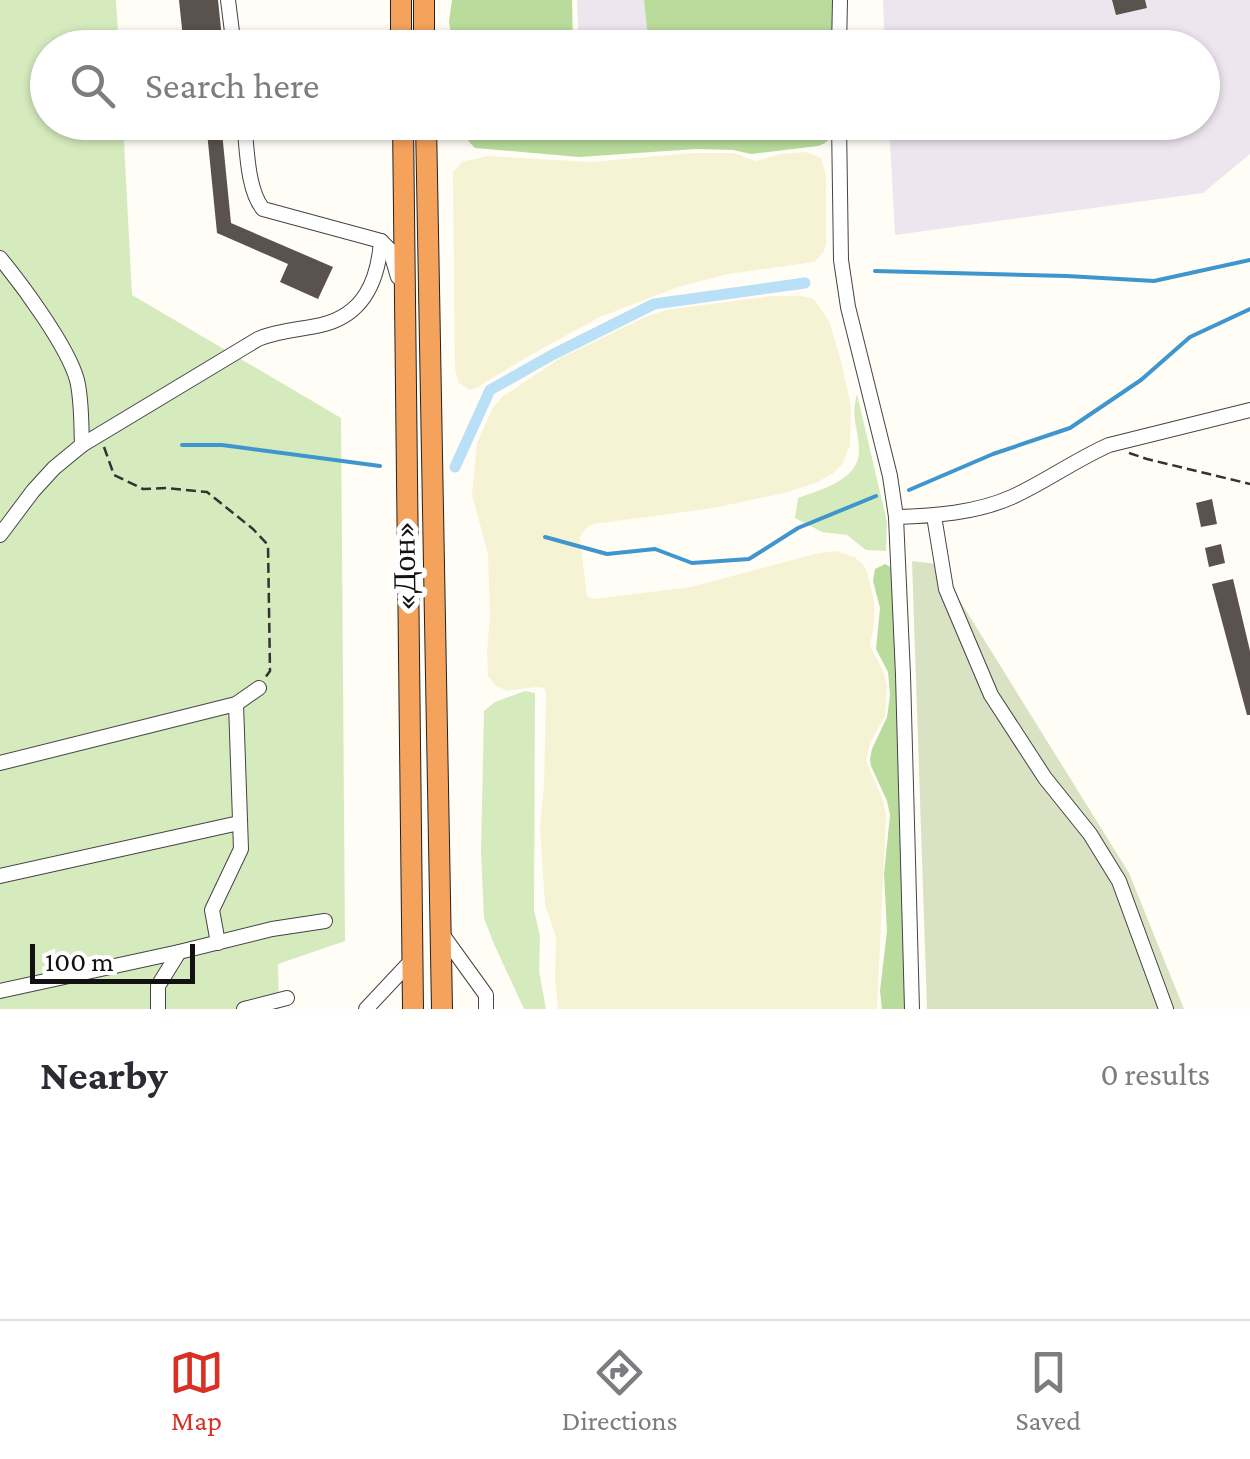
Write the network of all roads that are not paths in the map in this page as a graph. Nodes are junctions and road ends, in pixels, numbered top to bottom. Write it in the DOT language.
graph roads {
  1 [pos="228,0"];
  2 [pos="400,0"];
  3 [pos="424,0"];
  4 [pos="840,0"];
  5 [pos="232,30"];
  6 [pos="401,30"];
  7 [pos="424,30"];
  8 [pos="839,30"];
  9 [pos="246,140"];
  10 [pos="402,140"];
  11 [pos="426,140"];
  12 [pos="839,140"];
  13 [pos="381,241"];
  14 [pos="0,258"];
  15 [pos="406,310"];
  16 [pos="1250,410"];
  17 [pos="82,444"];
  18 [pos="0,514"];
  19 [pos="896,516"];
  20 [pos="934,516"];
  21 [pos="2,533"];
  22 [pos="259,688"];
  23 [pos="236,704"];
  24 [pos="0,763"];
  25 [pos="239,823"];
  26 [pos="0,876"];
  27 [pos="325,921"];
  28 [pos="440,933"];
  29 [pos="218,943"];
  30 [pos="179,952"];
  31 [pos="412,960"];
  32 [pos="0,991"];
  33 [pos="287,998"];
  34 [pos="158,1009"];
  35 [pos="244,1009"];
  36 [pos="366,1009"];
  37 [pos="414,1009"];
  38 [pos="442,1009"];
  39 [pos="486,1009"];
  40 [pos="912,1009"];
  41 [pos="1166,1009"];
  1 -- 5 [label="street"];
  2 -- 6 [label="highway"];
  3 -- 7 [label="highway"];
  4 -- 8 [label="street"];
  9 -- 13 [label="street"];
  10 -- 15 [label="highway, «Дон»"];
  11 -- 28 [label="highway, «Дон»"];
  12 -- 19 [label="street"];
  13 -- 15 [label="street"];
  13 -- 17 [label="street"];
  14 -- 17 [label="street"];
  15 -- 31 [label="highway, «Дон»"];
  16 -- 20 [label="street"];
  17 -- 21 [label="street"];
  18 -- 21 [label="street"];
  19 -- 20 [label="street"];
  19 -- 40 [label="street"];
  20 -- 41 [label="street"];
  22 -- 23 [label="street"];
  23 -- 24 [label="street"];
  23 -- 25 [label="street"];
  25 -- 26 [label="street"];
  25 -- 29 [label="street"];
  27 -- 29 [label="street"];
  28 -- 38 [label="highway, «Дон»"];
  28 -- 39 [label="street"];
  29 -- 30 [label="street"];
  30 -- 32 [label="street"];
  30 -- 34 [label="street"];
  31 -- 36 [label="street"];
  31 -- 37 [label="highway, «Дон»"];
  33 -- 35 [label="street"];
}
